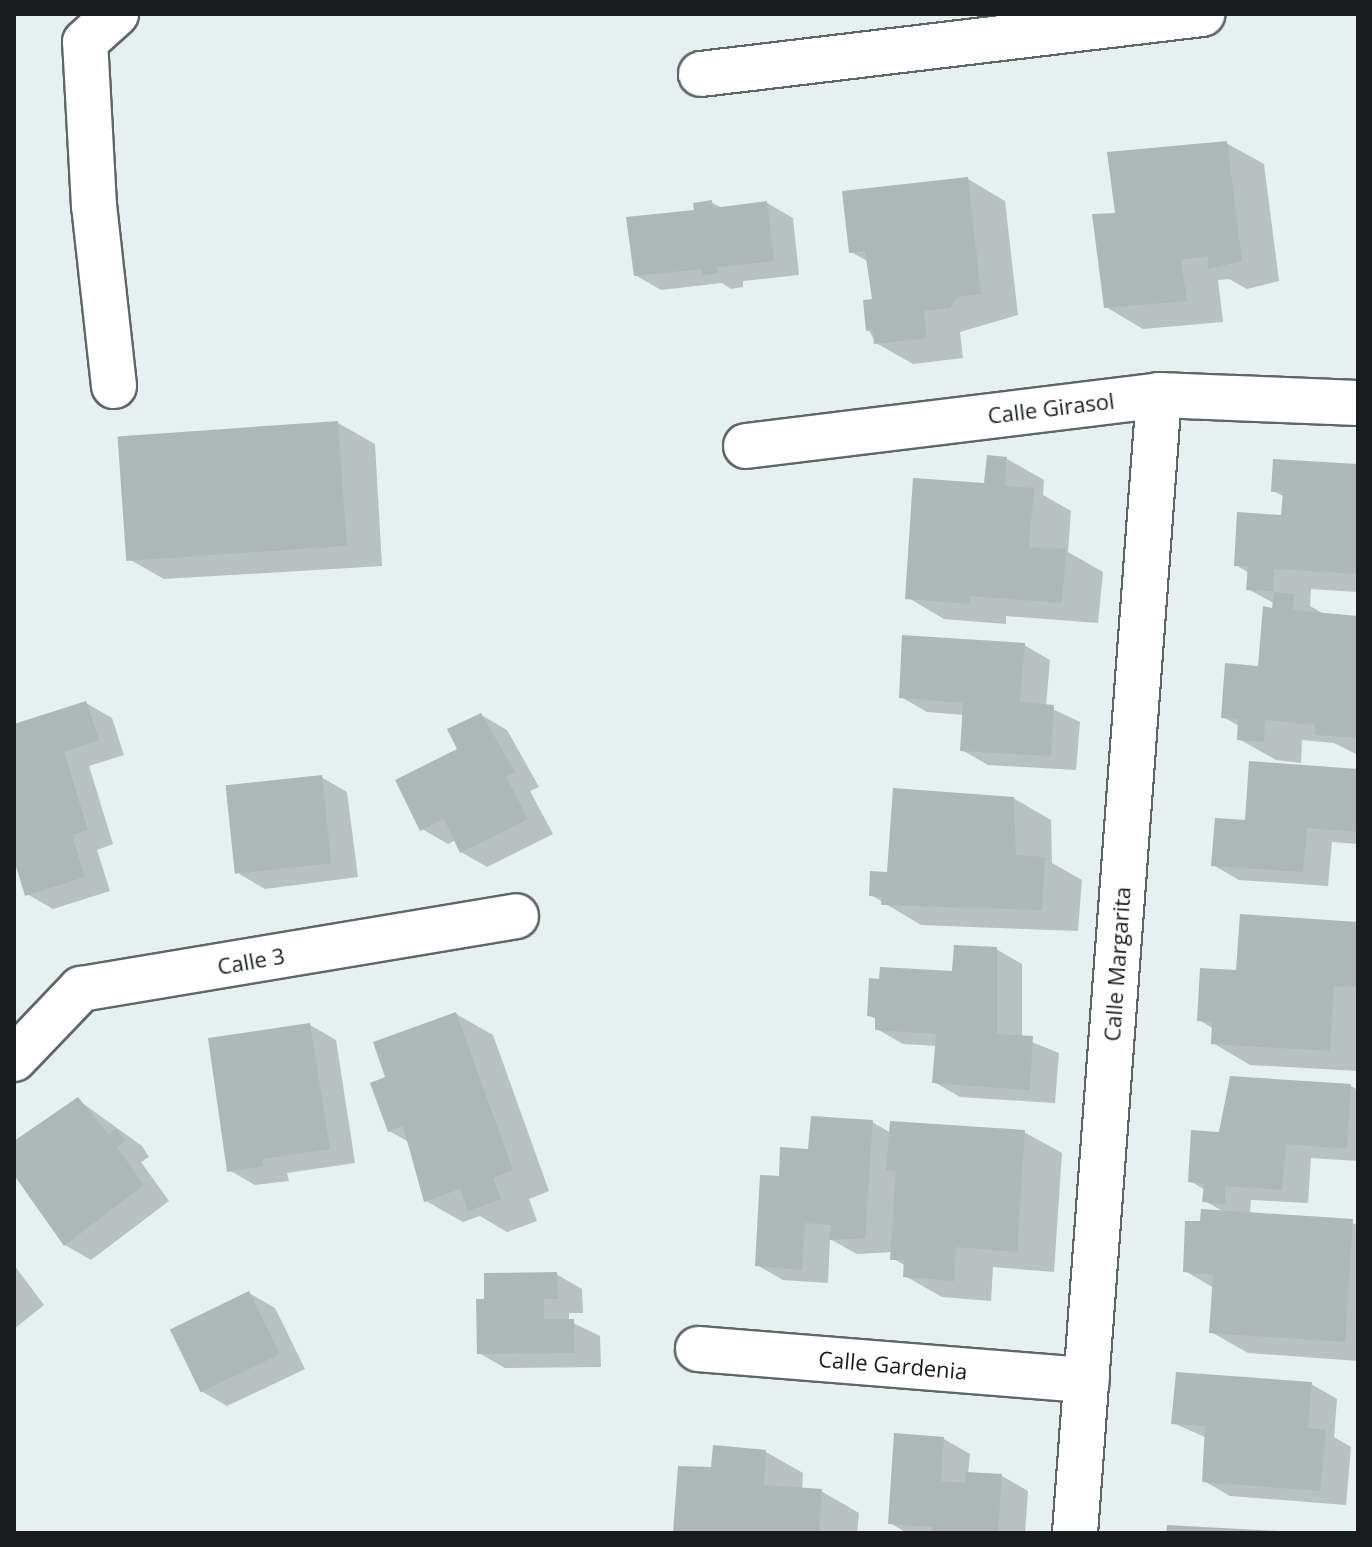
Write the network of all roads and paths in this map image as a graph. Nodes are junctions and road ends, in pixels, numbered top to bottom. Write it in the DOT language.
graph roads {
  1 [pos="116,14"];
  2 [pos="1202,14"];
  3 [pos="701,74"];
  4 [pos="114,386"];
  5 [pos="1159,395"];
  6 [pos="1358,403"];
  7 [pos="746,446"];
  8 [pos="516,916"];
  9 [pos="14,1059"];
  10 [pos="698,1349"];
  11 [pos="1087,1380"];
  12 [pos="1075,1533"];
  1 -- 4 [label="street"];
  2 -- 3 [label="street"];
  5 -- 6 [label="street, Calle Girasol"];
  5 -- 7 [label="street, Calle Girasol"];
  5 -- 11 [label="street, Calle Margarita"];
  8 -- 9 [label="street, Calle 3"];
  10 -- 11 [label="street, Calle Gardenia"];
  11 -- 12 [label="street, Calle Margarita"];
}
